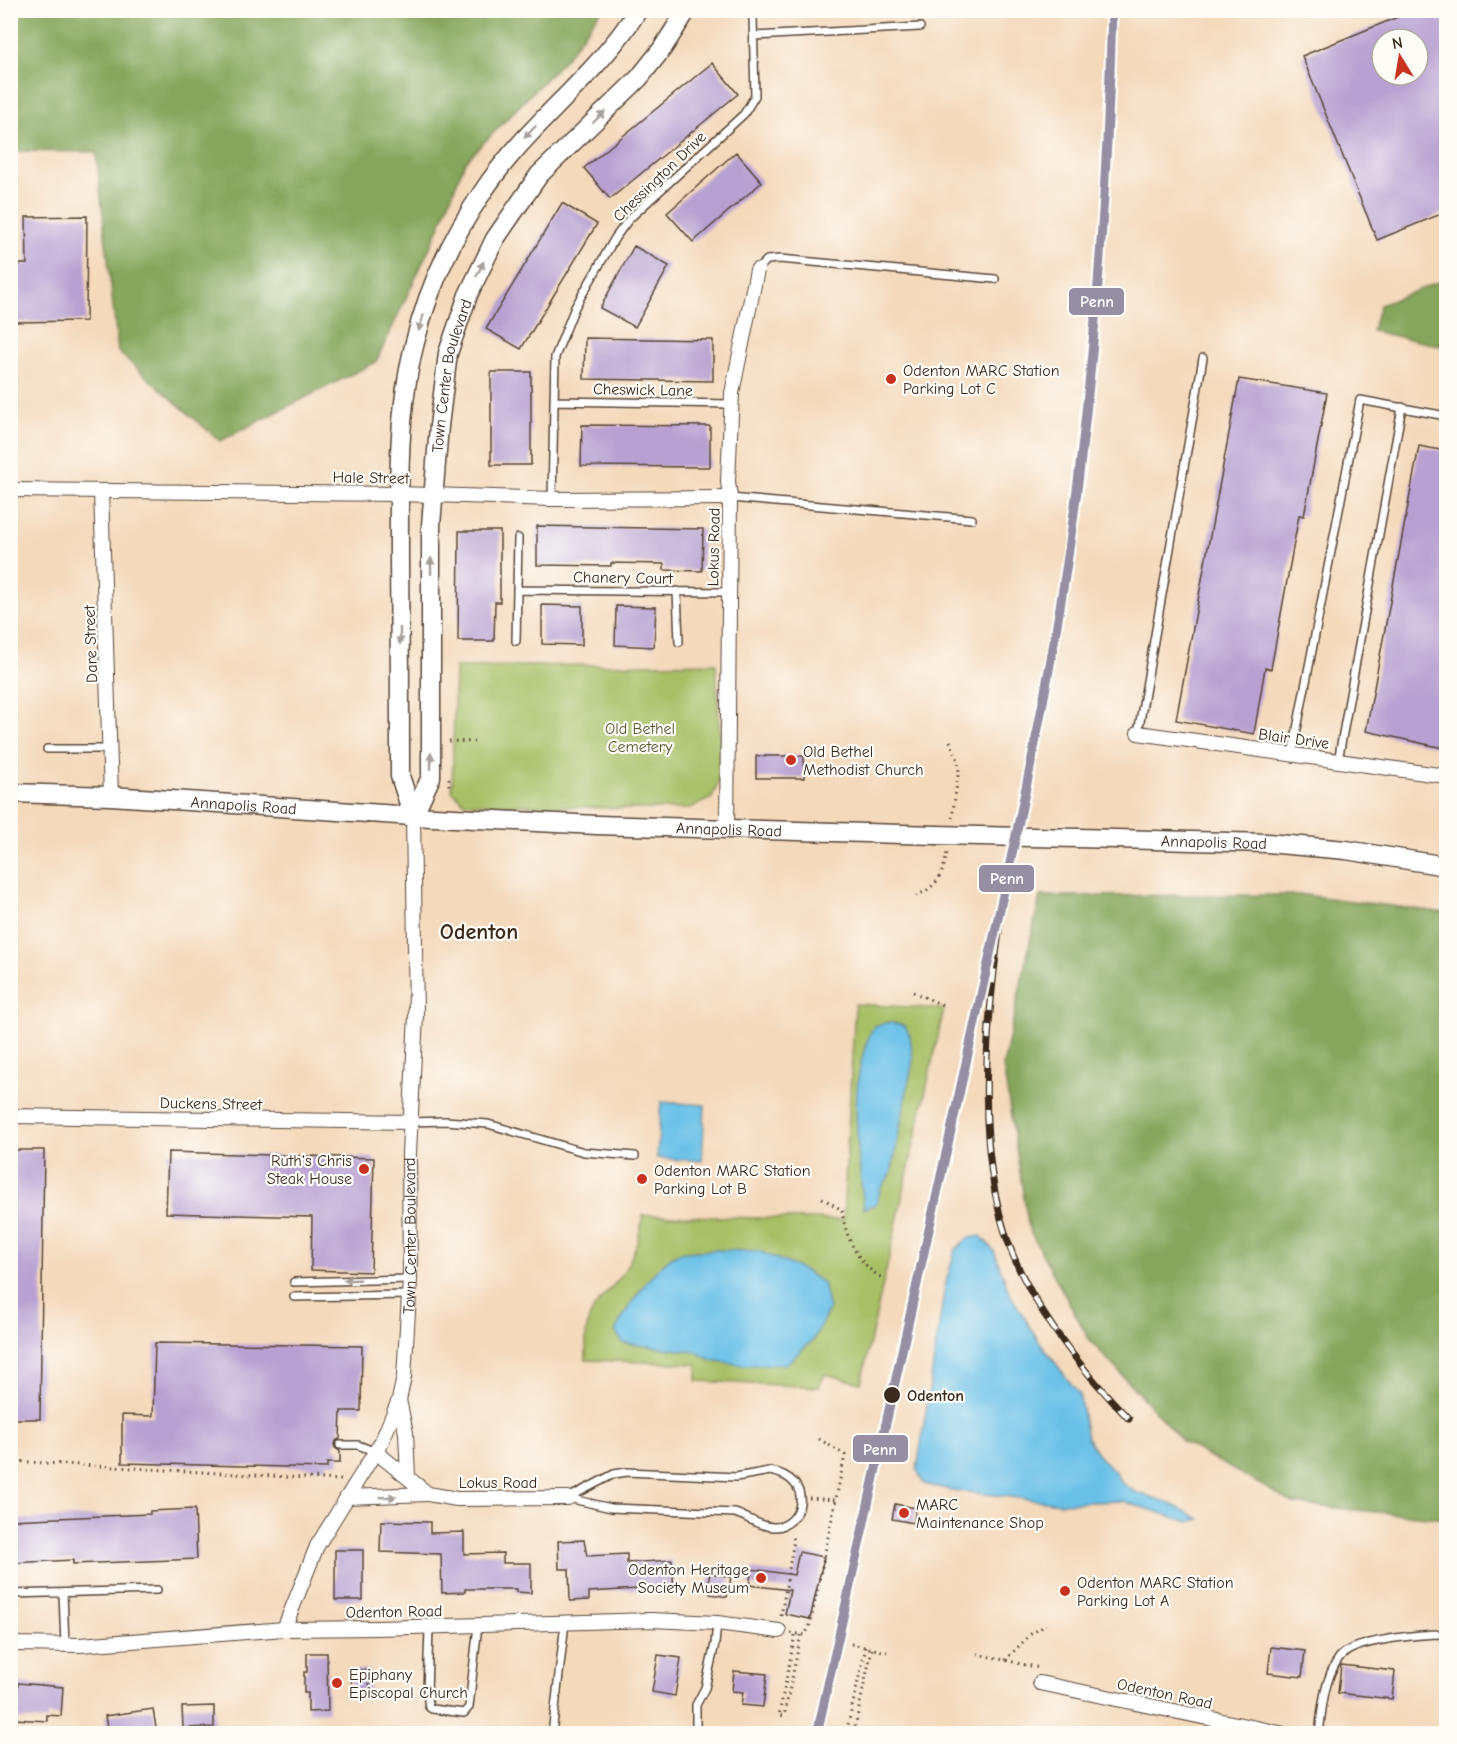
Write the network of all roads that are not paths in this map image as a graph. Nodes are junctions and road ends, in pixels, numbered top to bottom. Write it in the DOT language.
graph roads {
  1 [pos="638,10"];
  2 [pos="687,10"];
  3 [pos="753,16"];
  4 [pos="920,27"];
  5 [pos="754,36"];
  6 [pos="757,270"];
  7 [pos="995,279"];
  8 [pos="1203,358"];
  9 [pos="554,401"];
  10 [pos="732,404"];
  11 [pos="1402,407"];
  12 [pos="1446,416"];
  13 [pos="10,490"];
  14 [pos="101,491"];
  15 [pos="399,494"];
  16 [pos="433,495"];
  17 [pos="730,498"];
  18 [pos="552,499"];
  19 [pos="972,519"];
  20 [pos="518,538"];
  21 [pos="518,590"];
  22 [pos="677,591"];
  23 [pos="728,592"];
  24 [pos="516,640"];
  25 [pos="679,642"];
  26 [pos="1138,733"];
  27 [pos="47,749"];
  28 [pos="110,749"];
  29 [pos="1292,755"];
  30 [pos="1338,761"];
  31 [pos="1446,776"];
  32 [pos="10,794"];
  33 [pos="111,796"];
  34 [pos="413,816"];
  35 [pos="727,827"];
  36 [pos="1446,866"];
  37 [pos="10,1116"];
  38 [pos="411,1122"];
  39 [pos="635,1156"];
  40 [pos="410,1279"];
  41 [pos="294,1282"];
  42 [pos="409,1295"];
  43 [pos="294,1298"];
  44 [pos="399,1400"];
  45 [pos="340,1444"];
  46 [pos="376,1452"];
  47 [pos="408,1477"];
  48 [pos="428,1494"];
  49 [pos="347,1497"];
  50 [pos="568,1498"];
  51 [pos="157,1590"];
  52 [pos="63,1593"];
  53 [pos="10,1594"];
  54 [pos="565,1623"];
  55 [pos="717,1623"];
  56 [pos="478,1625"];
  57 [pos="429,1627"];
  58 [pos="284,1629"];
  59 [pos="779,1631"];
  60 [pos="1446,1634"];
  61 [pos="10,1644"];
  62 [pos="65,1645"];
  63 [pos="1040,1683"];
  64 [pos="552,1734"];
  65 [pos="696,1734"];
  66 [pos="1284,1734"];
  67 [pos="1319,1734"];
  1 -- 15 [label="street, Town Center Boulevard, one-way"];
  16 -- 2 [label="street, Town Center Boulevard, one-way"];
  3 -- 5 [label="lane, Chessington Drive"];
  4 -- 5 [label="lane"];
  5 -- 9 [label="lane, Chessington Drive"];
  6 -- 7 [label="lane"];
  6 -- 10 [label="street, Lokus Road"];
  8 -- 26 [label="lane"];
  9 -- 10 [label="lane, Cheswick Lane"];
  9 -- 18 [label="lane, Chessington Drive"];
  10 -- 17 [label="street, Lokus Road"];
  11 -- 12 [label="lane"];
  11 -- 29 [label="lane"];
  11 -- 30 [label="lane"];
  13 -- 14 [label="street, Hale Street"];
  14 -- 15 [label="street, Hale Street"];
  14 -- 28 [label="street, Dare Street"];
  15 -- 16 [label="street, Hale Street"];
  15 -- 34 [label="street, Town Center Boulevard, one-way"];
  16 -- 18 [label="street, Hale Street"];
  34 -- 16 [label="street, Town Center Boulevard, one-way"];
  17 -- 18 [label="street, Hale Street"];
  17 -- 19 [label="lane"];
  17 -- 23 [label="street, Lokus Road"];
  20 -- 21 [label="lane"];
  21 -- 22 [label="lane, Chanery Court"];
  21 -- 24 [label="lane"];
  22 -- 23 [label="lane, Chanery Court"];
  22 -- 25 [label="lane"];
  23 -- 35 [label="street, Lokus Road"];
  26 -- 29 [label="street, Blair Drive"];
  27 -- 28 [label="lane"];
  28 -- 33 [label="street, Dare Street"];
  29 -- 30 [label="street, Blair Drive"];
  30 -- 31 [label="street, Blair Drive"];
  32 -- 33 [label="street, Annapolis Road"];
  33 -- 34 [label="street, Annapolis Road"];
  34 -- 35 [label="street, Annapolis Road"];
  34 -- 38 [label="street, Town Center Boulevard"];
  35 -- 36 [label="street, Annapolis Road, bridge"];
  37 -- 38 [label="street, Duckens Street"];
  38 -- 39 [label="lane"];
  38 -- 40 [label="street, Town Center Boulevard"];
  40 -- 41 [label="lane, one-way"];
  40 -- 42 [label="street, Town Center Boulevard"];
  42 -- 43 [label="lane"];
  42 -- 44 [label="street, Town Center Boulevard"];
  44 -- 46 [label="street, Town Center Boulevard"];
  44 -- 47 [label="street"];
  45 -- 46 [label="lane"];
  46 -- 47 [label="street"];
  46 -- 49 [label="street, Town Center Boulevard"];
  47 -- 48 [label="street"];
  49 -- 48 [label="street, Lokus Road, one-way"];
  48 -- 50 [label="street, Lokus Road"];
  49 -- 58 [label="street, Town Center Boulevard"];
  50 -- 50 [label="lane"];
  51 -- 52 [label="lane"];
  52 -- 53 [label="lane"];
  52 -- 62 [label="lane"];
  54 -- 55 [label="street, Odenton Road"];
  54 -- 56 [label="street, Odenton Road"];
  54 -- 64 [label="lane"];
  55 -- 59 [label="street, Odenton Road"];
  55 -- 65 [label="lane"];
  56 -- 57 [label="street, Odenton Road"];
  56 -- 57 [label="lane"];
  57 -- 58 [label="street, Odenton Road"];
  58 -- 62 [label="street, Odenton Road"];
  60 -- 67 [label="lane"];
  61 -- 62 [label="street, Odenton Road"];
  63 -- 66 [label="street, Odenton Road"];
}
